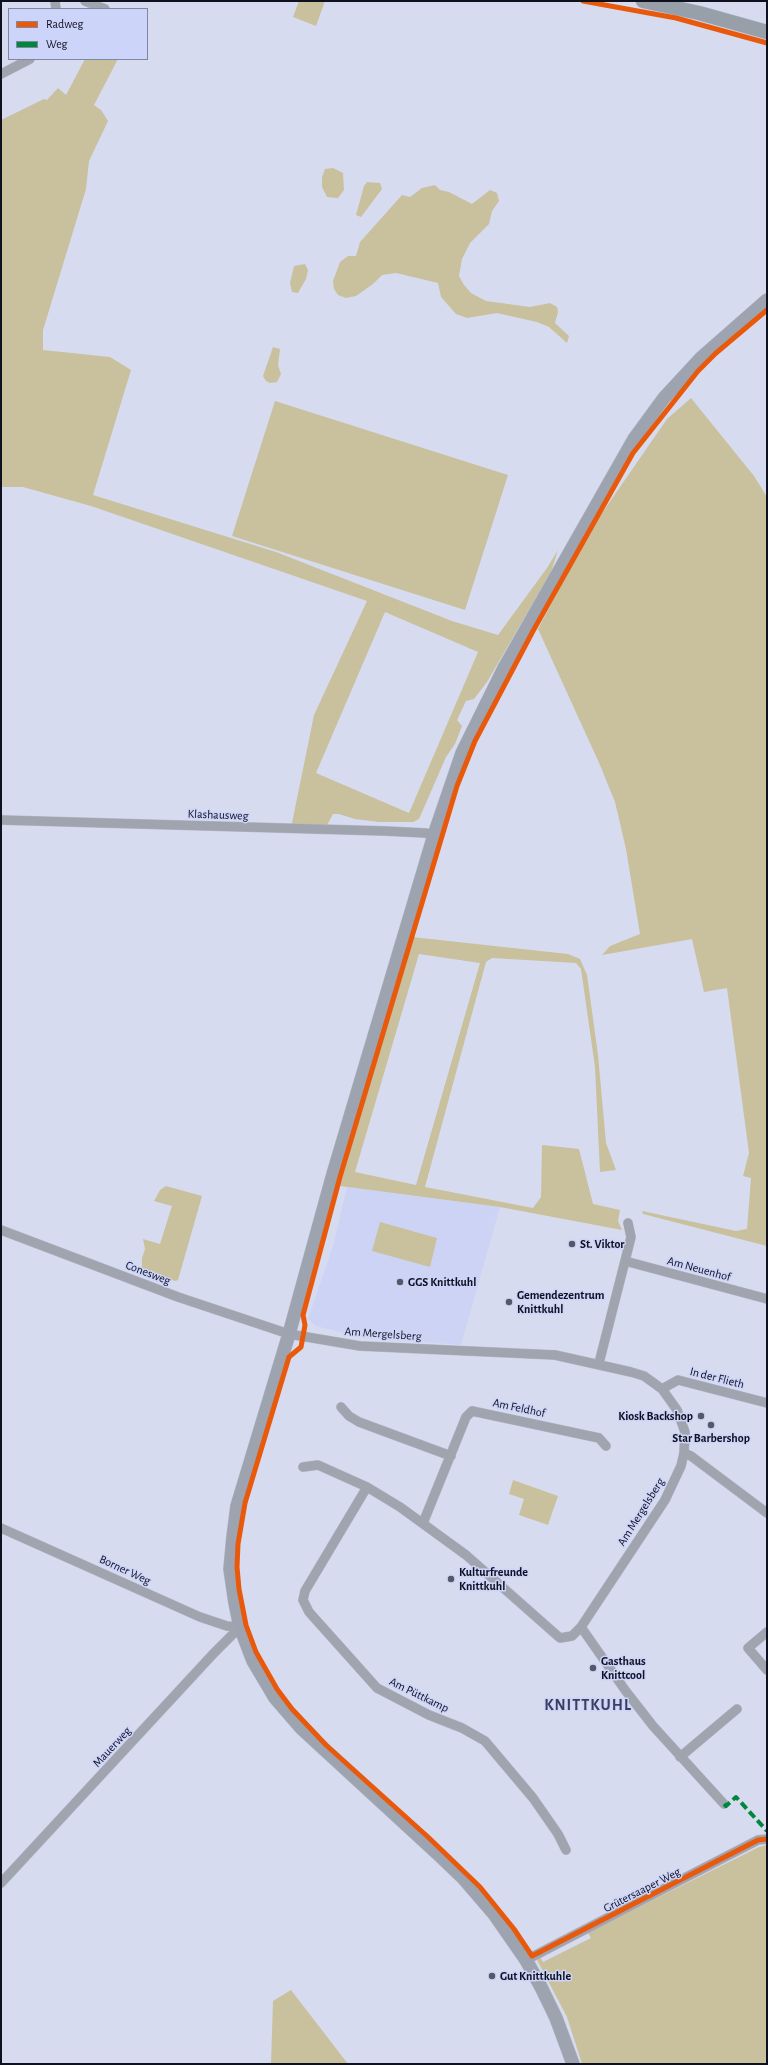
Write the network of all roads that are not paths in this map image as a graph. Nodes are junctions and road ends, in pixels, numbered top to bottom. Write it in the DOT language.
graph roads {
  1 [pos="86,1"];
  2 [pos="643,1"];
  3 [pos="103,8"];
  4 [pos="767,32"];
  5 [pos="28,60"];
  6 [pos="1,74"];
  7 [pos="767,300"];
  8 [pos="1,820"];
  9 [pos="434,835"];
  10 [pos="628,1223"];
  11 [pos="1,1230"];
  12 [pos="625,1262"];
  13 [pos="767,1299"];
  14 [pos="289,1334"];
  15 [pos="599,1363"];
  16 [pos="662,1389"];
  17 [pos="767,1403"];
  18 [pos="341,1407"];
  19 [pos="606,1446"];
  20 [pos="684,1453"];
  21 [pos="451,1456"];
  22 [pos="304,1467"];
  23 [pos="367,1487"];
  24 [pos="767,1513"];
  25 [pos="423,1523"];
  26 [pos="1,1528"];
  27 [pos="240,1627"];
  28 [pos="581,1627"];
  29 [pos="767,1632"];
  30 [pos="767,1670"];
  31 [pos="737,1709"];
  32 [pos="680,1756"];
  33 [pos="724,1804"];
  34 [pos="767,1839"];
  35 [pos="566,1850"];
  36 [pos="1,1883"];
  37 [pos="526,1960"];
  38 [pos="573,2064"];
  1 -- 3 [label="street"];
  2 -- 4 [label="main road"];
  5 -- 6 [label="street"];
  7 -- 9 [label="street"];
  8 -- 9 [label="street, Klashausweg"];
  9 -- 14 [label="street"];
  10 -- 12 [label="street"];
  11 -- 14 [label="street, Conesweg"];
  12 -- 13 [label="street, Am Neuenhof"];
  12 -- 15 [label="street"];
  14 -- 15 [label="street, Am Mergelsberg"];
  14 -- 27 [label="street"];
  15 -- 16 [label="street, Am Mergelsberg"];
  16 -- 17 [label="street, In der Flieth"];
  16 -- 20 [label="street, Am Mergelsberg"];
  18 -- 21 [label="street"];
  19 -- 21 [label="street, Am Feldhof"];
  20 -- 24 [label="street"];
  20 -- 28 [label="street, Am Mergelsberg"];
  21 -- 25 [label="street, Am Feldhof"];
  22 -- 23 [label="street"];
  23 -- 25 [label="street"];
  23 -- 35 [label="street, Am Püttkamp"];
  25 -- 28 [label="street"];
  26 -- 27 [label="street, Borner Weg"];
  27 -- 36 [label="street, Mauerweg"];
  27 -- 37 [label="street"];
  28 -- 32 [label="street"];
  29 -- 30 [label="street"];
  31 -- 32 [label="street"];
  32 -- 33 [label="street"];
  34 -- 37 [label="street, Grütersaaper Weg"];
  37 -- 38 [label="street"];
}
